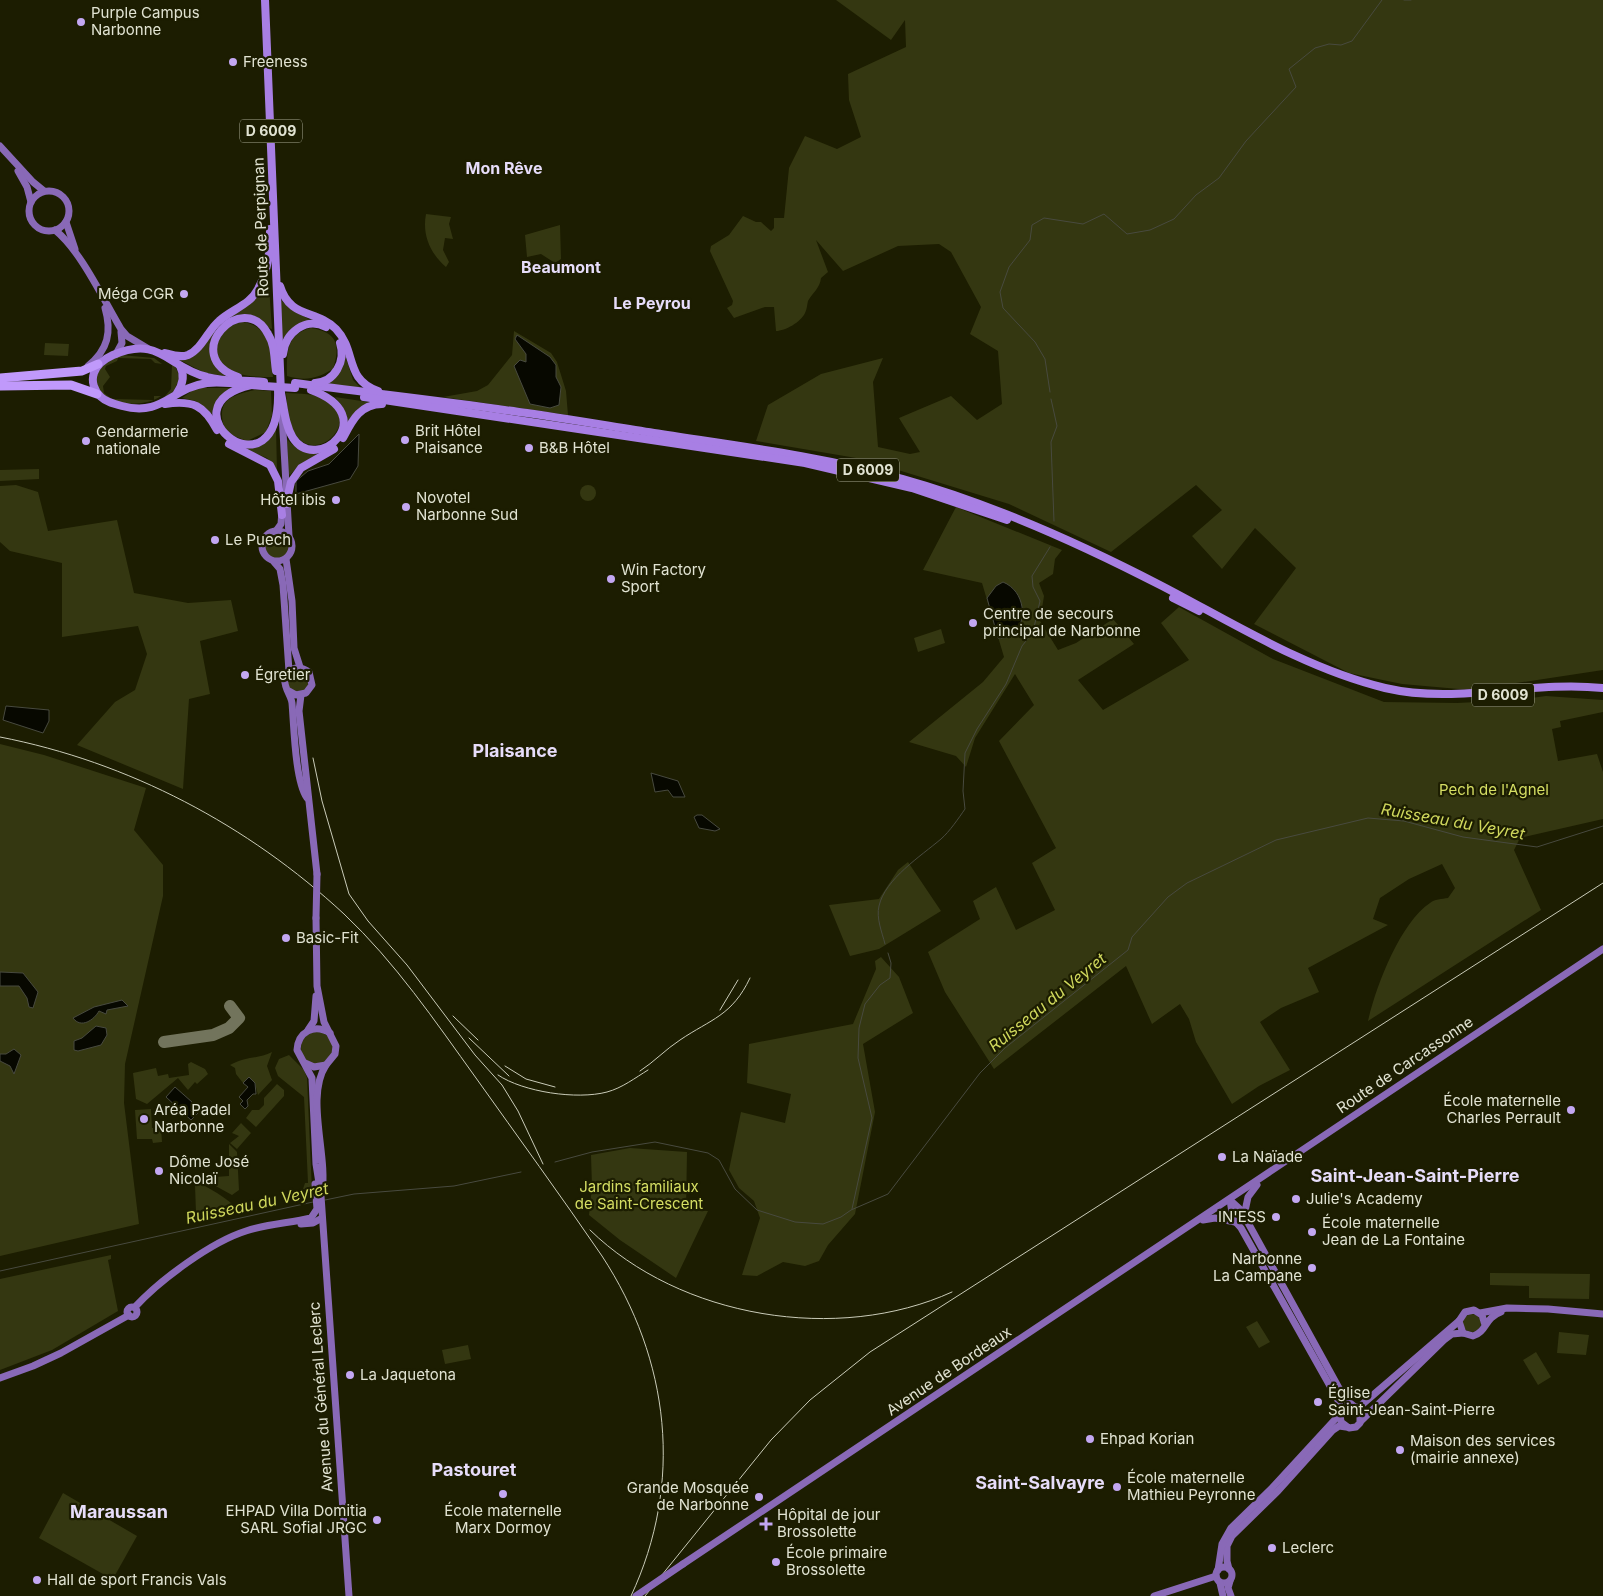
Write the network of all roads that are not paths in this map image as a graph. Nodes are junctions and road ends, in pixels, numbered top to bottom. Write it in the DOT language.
graph roads {
  1 [pos="263,0"];
  2 [pos="0,146"];
  3 [pos="14,162"];
  4 [pos="44,191"];
  5 [pos="31,202"];
  6 [pos="271,214"];
  7 [pos="66,222"];
  8 [pos="54,230"];
  9 [pos="78,256"];
  10 [pos="276,261"];
  11 [pos="100,296"];
  12 [pos="120,329"];
  13 [pos="147,348"];
  14 [pos="160,352"];
  15 [pos="116,354"];
  16 [pos="98,364"];
  17 [pos="180,366"];
  18 [pos="82,371"];
  19 [pos="0,378"];
  20 [pos="279,378"];
  21 [pos="248,382"];
  22 [pos="0,386"];
  23 [pos="295,386"];
  24 [pos="311,390"];
  25 [pos="280,393"];
  26 [pos="97,394"];
  27 [pos="176,395"];
  28 [pos="400,396"];
  29 [pos="160,404"];
  30 [pos="415,406"];
  31 [pos="286,504"];
  32 [pos="282,515"];
  33 [pos="276,531"];
  34 [pos="289,536"];
  35 [pos="286,559"];
  36 [pos="274,562"];
  37 [pos="300,667"];
  38 [pos="289,671"];
  39 [pos="1603,688"];
  40 [pos="289,691"];
  41 [pos="1603,692"];
  42 [pos="301,695"];
  43 [pos="307,798"];
  44 [pos="1601,951"];
  45 [pos="317,986"];
  46 [pos="308,1030"];
  47 [pos="330,1033"];
  48 [pos="303,1062"];
  49 [pos="326,1065"];
  50 [pos="1266,1176"];
  51 [pos="318,1196"];
  52 [pos="1230,1200"];
  53 [pos="320,1208"];
  54 [pos="1244,1216"];
  55 [pos="322,1218"];
  56 [pos="1235,1222"];
  57 [pos="297,1225"];
  58 [pos="1183,1231"];
  59 [pos="324,1239"];
  60 [pos="1260,1255"];
  61 [pos="1275,1281"];
  62 [pos="136,1309"];
  63 [pos="1516,1309"];
  64 [pos="1480,1313"];
  65 [pos="1603,1314"];
  66 [pos="1458,1321"];
  67 [pos="1485,1325"];
  68 [pos="1463,1333"];
  69 [pos="0,1376"];
  70 [pos="1356,1407"];
  71 [pos="1341,1413"];
  72 [pos="1361,1421"];
  73 [pos="1346,1427"];
  74 [pos="1229,1568"];
  75 [pos="1218,1576"];
  76 [pos="1230,1582"];
  77 [pos="349,1596"];
  78 [pos="636,1596"];
  79 [pos="1154,1596"];
  80 [pos="1223,1596"];
  81 [pos="1231,1596"];
  1 -- 6 [label="main road, Route de Perpignan / D 6009"];
  1 -- 10 [label="main road, Route de Perpignan / D 6009"];
  2 -- 3 [label="main road"];
  3 -- 4 [label="main road"];
  3 -- 5 [label="main road"];
  4 -- 5 [label="main road"];
  4 -- 7 [label="main road"];
  5 -- 8 [label="main road"];
  6 -- 14 [label="main road"];
  6 -- 20 [label="main road, Route de Perpignan / D 6009"];
  7 -- 8 [label="main road"];
  7 -- 9 [label="main road"];
  8 -- 9 [label="main road"];
  9 -- 11 [label="main road"];
  10 -- 20 [label="main road, Route de Perpignan / D 6009"];
  10 -- 28 [label="main road, D 6009"];
  11 -- 12 [label="main road"];
  11 -- 18 [label="main road"];
  12 -- 13 [label="main road"];
  12 -- 15 [label="main road"];
  13 -- 14 [label="main road, D 6009"];
  13 -- 15 [label="main road, D 6009"];
  14 -- 17 [label="main road, D 6009"];
  15 -- 16 [label="main road, D 6009"];
  16 -- 18 [label="highway"];
  16 -- 26 [label="main road"];
  17 -- 21 [label="main road, D 6009"];
  17 -- 27 [label="main road"];
  18 -- 19 [label="highway"];
  20 -- 21 [label="main road"];
  20 -- 23 [label="main road"];
  20 -- 25 [label="main road, Route de Perpignan / D 6009"];
  21 -- 23 [label="main road, D 6009, bridge"];
  21 -- 25 [label="main road, D 6009"];
  21 -- 27 [label="main road, D 6009"];
  22 -- 26 [label="highway"];
  23 -- 24 [label="main road, D 6009"];
  23 -- 28 [label="main road, D 6009"];
  24 -- 25 [label="main road"];
  24 -- 30 [label="main road, D 6009"];
  25 -- 31 [label="main road"];
  25 -- 32 [label="main road"];
  26 -- 29 [label="main road, D 6009"];
  27 -- 29 [label="main road, D 6009"];
  28 -- 39 [label="main road, D 6009"];
  29 -- 32 [label="main road"];
  30 -- 31 [label="main road"];
  30 -- 41 [label="main road, D 6009"];
  31 -- 34 [label="main road"];
  32 -- 33 [label="main road"];
  33 -- 34 [label="main road"];
  33 -- 36 [label="main road"];
  34 -- 35 [label="main road"];
  35 -- 36 [label="main road"];
  35 -- 37 [label="main road"];
  36 -- 38 [label="main road"];
  37 -- 38 [label="main road"];
  37 -- 42 [label="main road"];
  38 -- 40 [label="main road"];
  40 -- 42 [label="main road"];
  40 -- 43 [label="main road"];
  42 -- 43 [label="main road"];
  43 -- 45 [label="main road, bridge"];
  44 -- 50 [label="main road, Route de Carcassonne"];
  45 -- 46 [label="main road"];
  45 -- 47 [label="main road"];
  46 -- 47 [label="main road"];
  46 -- 48 [label="main road"];
  47 -- 49 [label="main road"];
  48 -- 49 [label="main road"];
  48 -- 51 [label="main road, Avenue du Général Leclerc"];
  49 -- 51 [label="main road, Avenue du Général Leclerc"];
  50 -- 52 [label="main road, Route de Carcassonne"];
  50 -- 54 [label="main road"];
  51 -- 53 [label="main road, Avenue du Général Leclerc"];
  52 -- 54 [label="main road"];
  52 -- 56 [label="main road"];
  52 -- 58 [label="main road, Avenue de Bordeaux"];
  53 -- 55 [label="main road, Avenue du Général Leclerc"];
  53 -- 62 [label="main road"];
  54 -- 60 [label="main road"];
  55 -- 57 [label="main road"];
  55 -- 59 [label="main road, Avenue du Général Leclerc"];
  56 -- 58 [label="main road"];
  56 -- 60 [label="main road"];
  57 -- 59 [label="main road"];
  57 -- 62 [label="main road"];
  58 -- 78 [label="main road, Avenue de Bordeaux, bridge"];
  59 -- 77 [label="main road, Avenue du Général Leclerc"];
  60 -- 61 [label="main road"];
  61 -- 70 [label="main road"];
  61 -- 71 [label="main road"];
  62 -- 69 [label="main road"];
  63 -- 64 [label="main road"];
  63 -- 65 [label="main road"];
  63 -- 67 [label="main road"];
  64 -- 66 [label="main road"];
  64 -- 67 [label="main road"];
  66 -- 68 [label="main road"];
  66 -- 70 [label="main road"];
  67 -- 68 [label="main road"];
  68 -- 72 [label="main road"];
  70 -- 71 [label="main road"];
  70 -- 72 [label="main road"];
  71 -- 73 [label="main road"];
  71 -- 75 [label="main road"];
  72 -- 73 [label="main road"];
  73 -- 74 [label="main road"];
  74 -- 75 [label="main road"];
  74 -- 76 [label="main road"];
  75 -- 76 [label="main road"];
  75 -- 79 [label="main road"];
  75 -- 80 [label="main road"];
  76 -- 81 [label="main road"];
}
